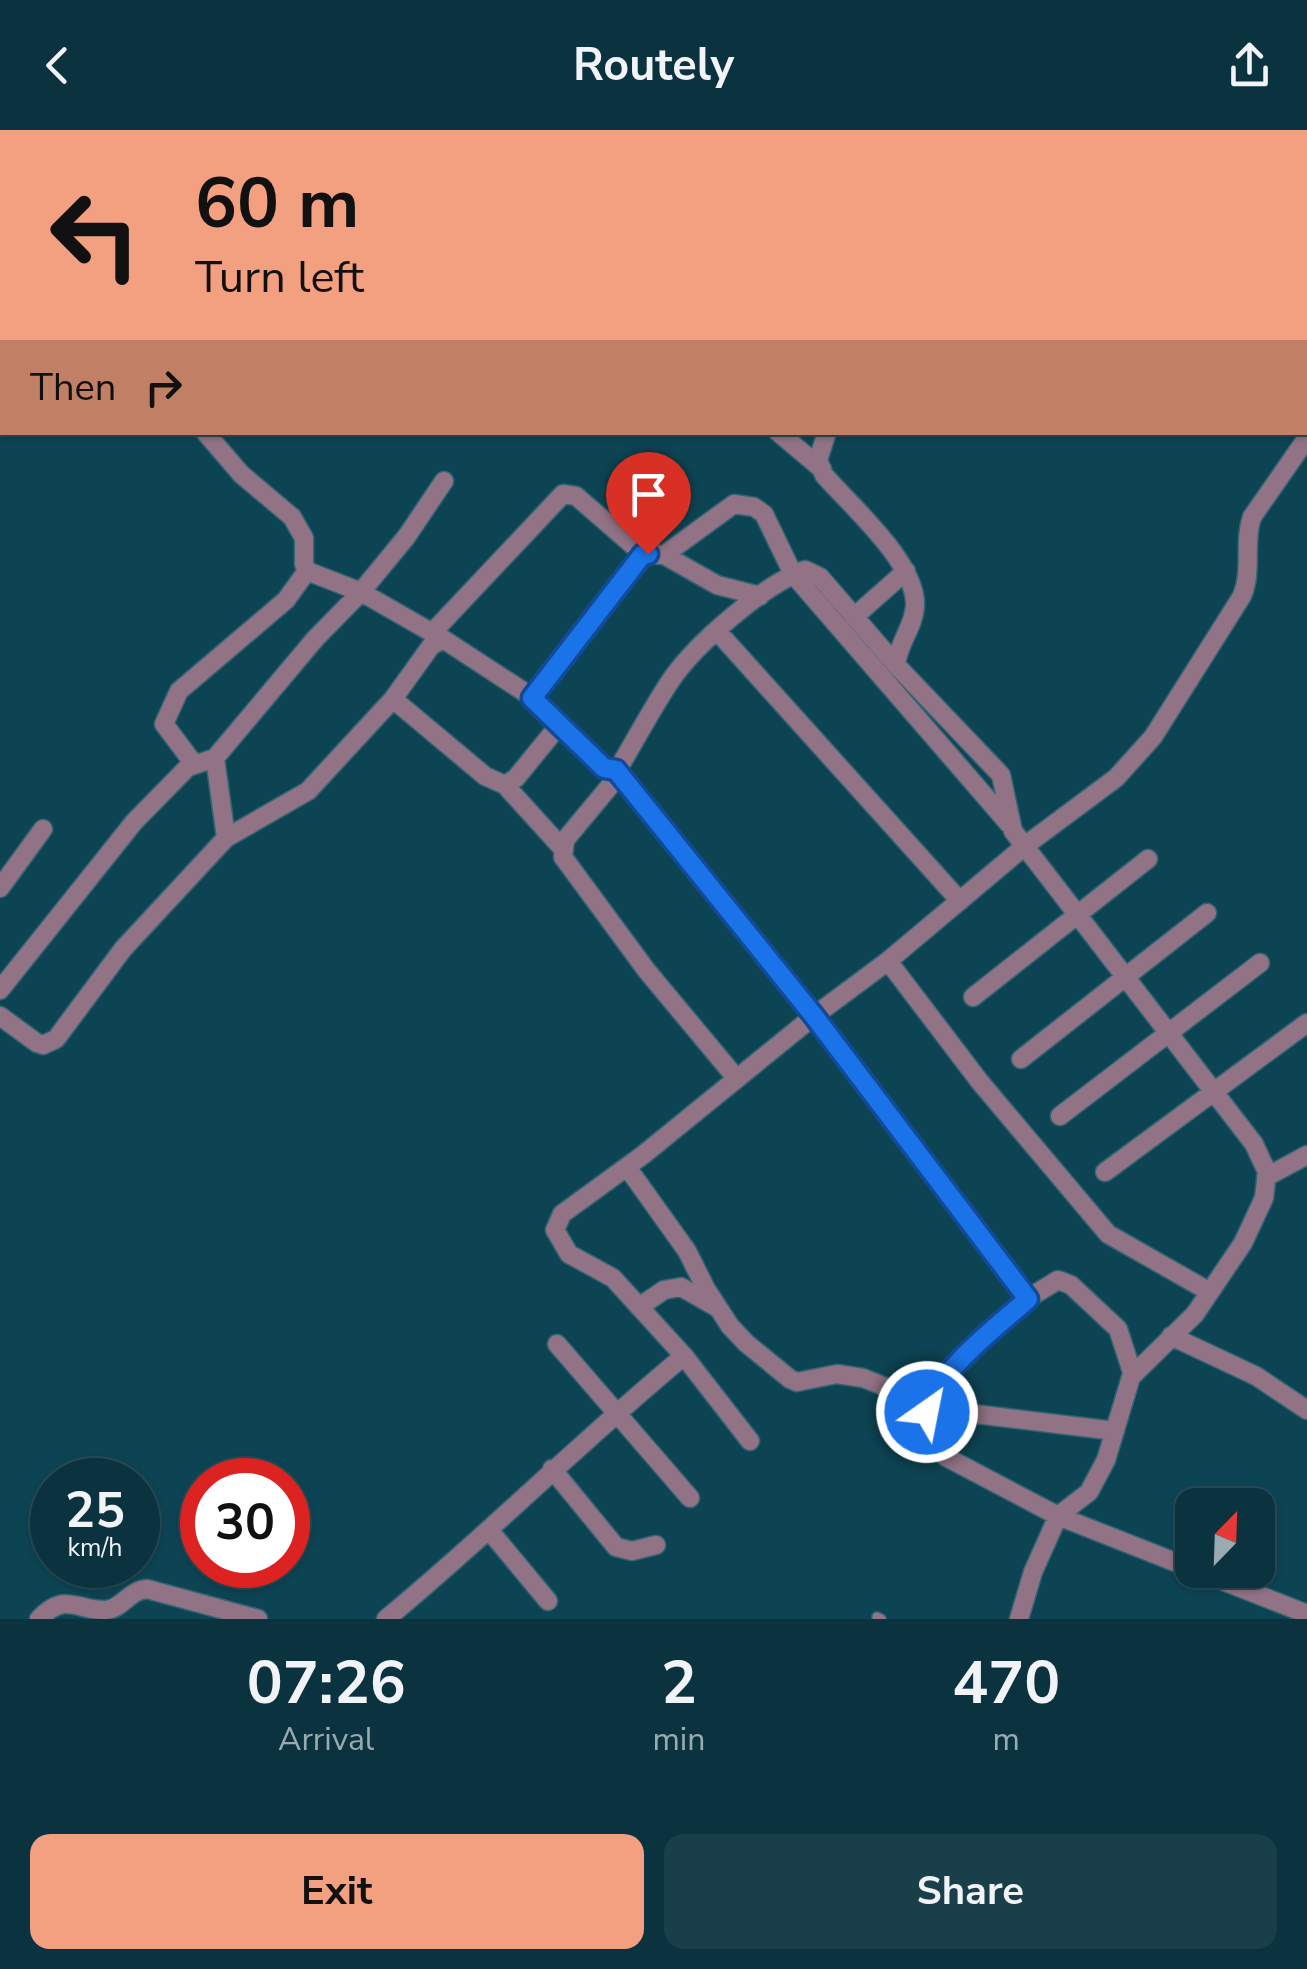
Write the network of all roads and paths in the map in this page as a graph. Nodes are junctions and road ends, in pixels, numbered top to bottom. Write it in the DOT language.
graph roads {
  1 [pos="208,435"];
  2 [pos="782,435"];
  3 [pos="826,435"];
  4 [pos="1307,438"];
  5 [pos="822,469"];
  6 [pos="444,481"];
  7 [pos="643,554"];
  8 [pos="664,555"];
  9 [pos="307,571"];
  10 [pos="906,571"];
  11 [pos="793,574"];
  12 [pos="361,592"];
  13 [pos="760,596"];
  14 [pos="854,617"];
  15 [pos="717,631"];
  16 [pos="438,636"];
  17 [pos="896,664"];
  18 [pos="532,698"];
  19 [pos="393,699"];
  20 [pos="560,724"];
  21 [pos="215,758"];
  22 [pos="194,764"];
  23 [pos="617,772"];
  24 [pos="505,785"];
  25 [pos="1012,826"];
  26 [pos="43,829"];
  27 [pos="226,838"];
  28 [pos="1026,845"];
  29 [pos="564,848"];
  30 [pos="1148,859"];
  31 [pos="0,888"];
  32 [pos="960,901"];
  33 [pos="1078,913"];
  34 [pos="1207,913"];
  35 [pos="888,961"];
  36 [pos="1260,963"];
  37 [pos="1126,977"];
  38 [pos="0,990"];
  39 [pos="974,998"];
  40 [pos="0,1016"];
  41 [pos="814,1016"];
  42 [pos="1307,1023"];
  43 [pos="1168,1032"];
  44 [pos="1021,1059"];
  45 [pos="737,1079"];
  46 [pos="1213,1090"];
  47 [pos="1060,1116"];
  48 [pos="1307,1156"];
  49 [pos="626,1167"];
  50 [pos="1105,1172"];
  51 [pos="1266,1177"];
  52 [pos="1210,1292"];
  53 [pos="1028,1299"];
  54 [pos="639,1307"];
  55 [pos="721,1310"];
  56 [pos="1170,1336"];
  57 [pos="558,1344"];
  58 [pos="684,1356"];
  59 [pos="1133,1375"];
  60 [pos="1307,1410"];
  61 [pos="616,1412"];
  62 [pos="927,1412"];
  63 [pos="1114,1432"];
  64 [pos="750,1442"];
  65 [pos="552,1469"];
  66 [pos="690,1498"];
  67 [pos="1058,1516"];
  68 [pos="489,1530"];
  69 [pos="656,1544"];
  70 [pos="548,1601"];
  71 [pos="1307,1614"];
  72 [pos="39,1619"];
  73 [pos="258,1619"];
  74 [pos="386,1619"];
  75 [pos="1019,1619"];
  1 -- 9 [label="street"];
  2 -- 5 [label="street"];
  3 -- 5 [label="street"];
  4 -- 28 [label="street"];
  5 -- 10 [label="street"];
  6 -- 12 [label="street"];
  7 -- 8 [label="street"];
  7 -- 16 [label="street"];
  7 -- 18 [label="street"];
  8 -- 11 [label="street"];
  8 -- 13 [label="street"];
  9 -- 12 [label="street"];
  9 -- 22 [label="street"];
  10 -- 14 [label="street"];
  10 -- 17 [label="street"];
  11 -- 13 [label="street"];
  11 -- 14 [label="street"];
  11 -- 25 [label="street"];
  12 -- 16 [label="street"];
  12 -- 21 [label="street"];
  13 -- 15 [label="street"];
  14 -- 17 [label="street"];
  15 -- 23 [label="street"];
  15 -- 32 [label="street"];
  16 -- 18 [label="street"];
  16 -- 19 [label="street"];
  17 -- 25 [label="street"];
  18 -- 20 [label="street"];
  19 -- 24 [label="street"];
  19 -- 27 [label="street"];
  20 -- 23 [label="street"];
  20 -- 24 [label="street"];
  21 -- 22 [label="street"];
  21 -- 27 [label="street"];
  22 -- 38 [label="street"];
  23 -- 29 [label="street"];
  23 -- 41 [label="street"];
  24 -- 29 [label="street"];
  25 -- 28 [label="street"];
  26 -- 31 [label="street"];
  27 -- 40 [label="street"];
  28 -- 32 [label="street"];
  28 -- 33 [label="street"];
  29 -- 45 [label="street"];
  30 -- 33 [label="street"];
  32 -- 35 [label="street"];
  33 -- 37 [label="street"];
  33 -- 39 [label="street"];
  34 -- 37 [label="street"];
  35 -- 41 [label="street"];
  35 -- 52 [label="street"];
  36 -- 43 [label="street"];
  37 -- 43 [label="street"];
  37 -- 44 [label="street"];
  41 -- 45 [label="street"];
  41 -- 53 [label="street"];
  42 -- 46 [label="street"];
  43 -- 46 [label="street"];
  43 -- 47 [label="street"];
  45 -- 49 [label="street"];
  46 -- 50 [label="street"];
  46 -- 51 [label="street"];
  48 -- 51 [label="street"];
  49 -- 54 [label="street"];
  49 -- 55 [label="street"];
  51 -- 52 [label="street"];
  52 -- 56 [label="street"];
  53 -- 59 [label="street"];
  53 -- 62 [label="street"];
  54 -- 55 [label="street"];
  54 -- 58 [label="street"];
  55 -- 62 [label="street"];
  56 -- 59 [label="street"];
  56 -- 60 [label="street"];
  57 -- 61 [label="street"];
  58 -- 61 [label="street"];
  58 -- 64 [label="street"];
  59 -- 63 [label="street"];
  61 -- 65 [label="street"];
  61 -- 66 [label="street"];
  62 -- 63 [label="street"];
  62 -- 67 [label="street"];
  63 -- 67 [label="street"];
  65 -- 68 [label="street"];
  65 -- 69 [label="street"];
  67 -- 71 [label="street"];
  67 -- 75 [label="street"];
  68 -- 70 [label="street"];
  68 -- 74 [label="street"];
  72 -- 73 [label="street"];
}
